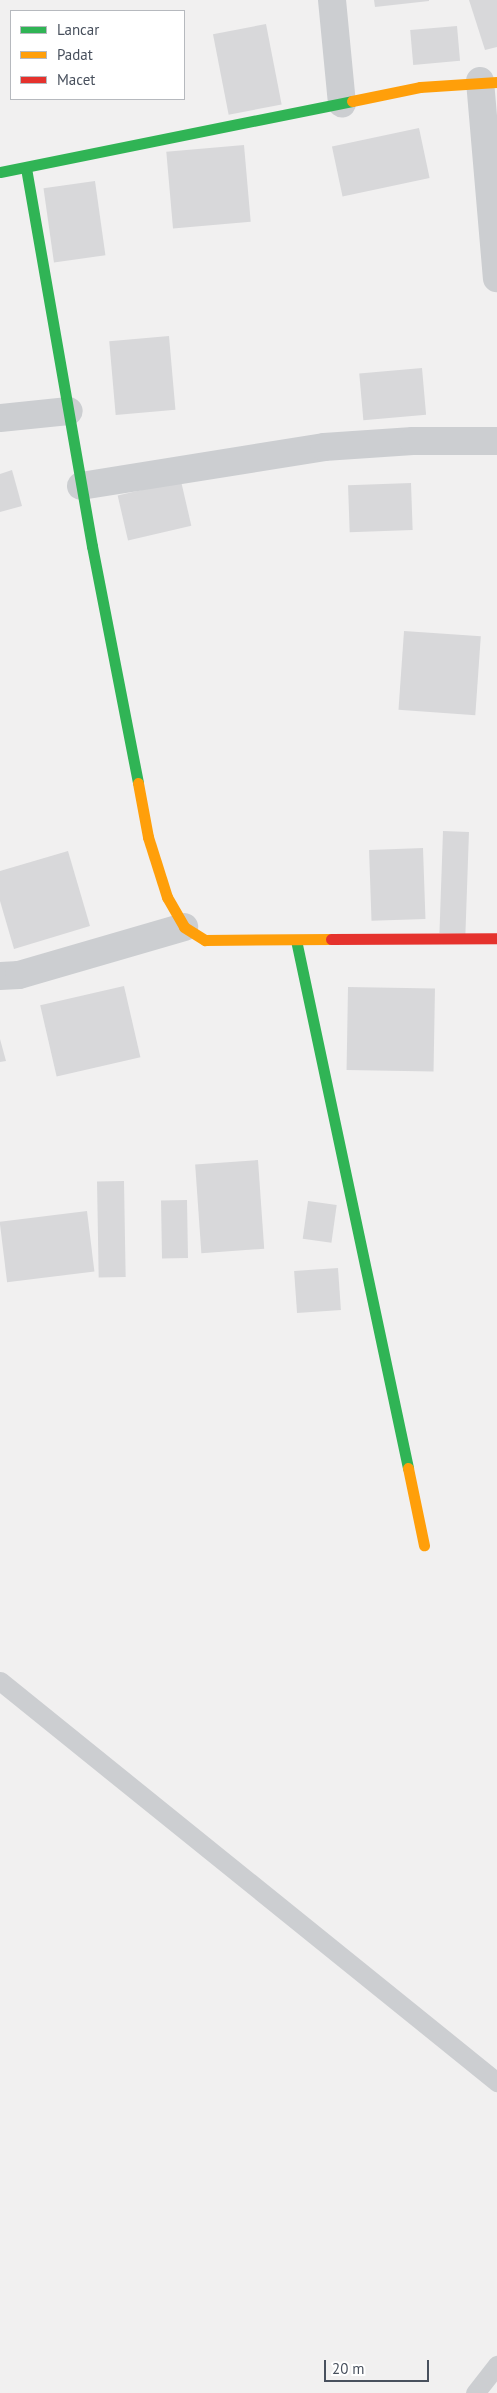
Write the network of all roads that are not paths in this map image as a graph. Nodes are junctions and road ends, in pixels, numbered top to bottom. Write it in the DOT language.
graph roads {
  1 [pos="332,0"];
  2 [pos="489,81"];
  3 [pos="342,104"];
  4 [pos="26,168"];
  5 [pos="0,172"];
  6 [pos="497,278"];
  7 [pos="69,411"];
  8 [pos="0,418"];
  9 [pos="497,441"];
  10 [pos="82,486"];
  11 [pos="184,927"];
  12 [pos="497,938"];
  13 [pos="296,940"];
  14 [pos="0,976"];
  15 [pos="424,1545"];
  16 [pos="0,1682"];
  17 [pos="497,2082"];
  18 [pos="497,2365"];
  19 [pos="474,2393"];
  1 -- 3 [label="street"];
  2 -- 3 [label="street"];
  2 -- 6 [label="street"];
  3 -- 4 [label="street"];
  4 -- 5 [label="street"];
  4 -- 7 [label="street"];
  7 -- 8 [label="street"];
  7 -- 10 [label="street"];
  9 -- 10 [label="street"];
  10 -- 11 [label="street"];
  11 -- 13 [label="street"];
  11 -- 14 [label="street"];
  12 -- 13 [label="street"];
  13 -- 15 [label="street"];
  16 -- 17 [label="lane"];
  18 -- 19 [label="lane"];
}
